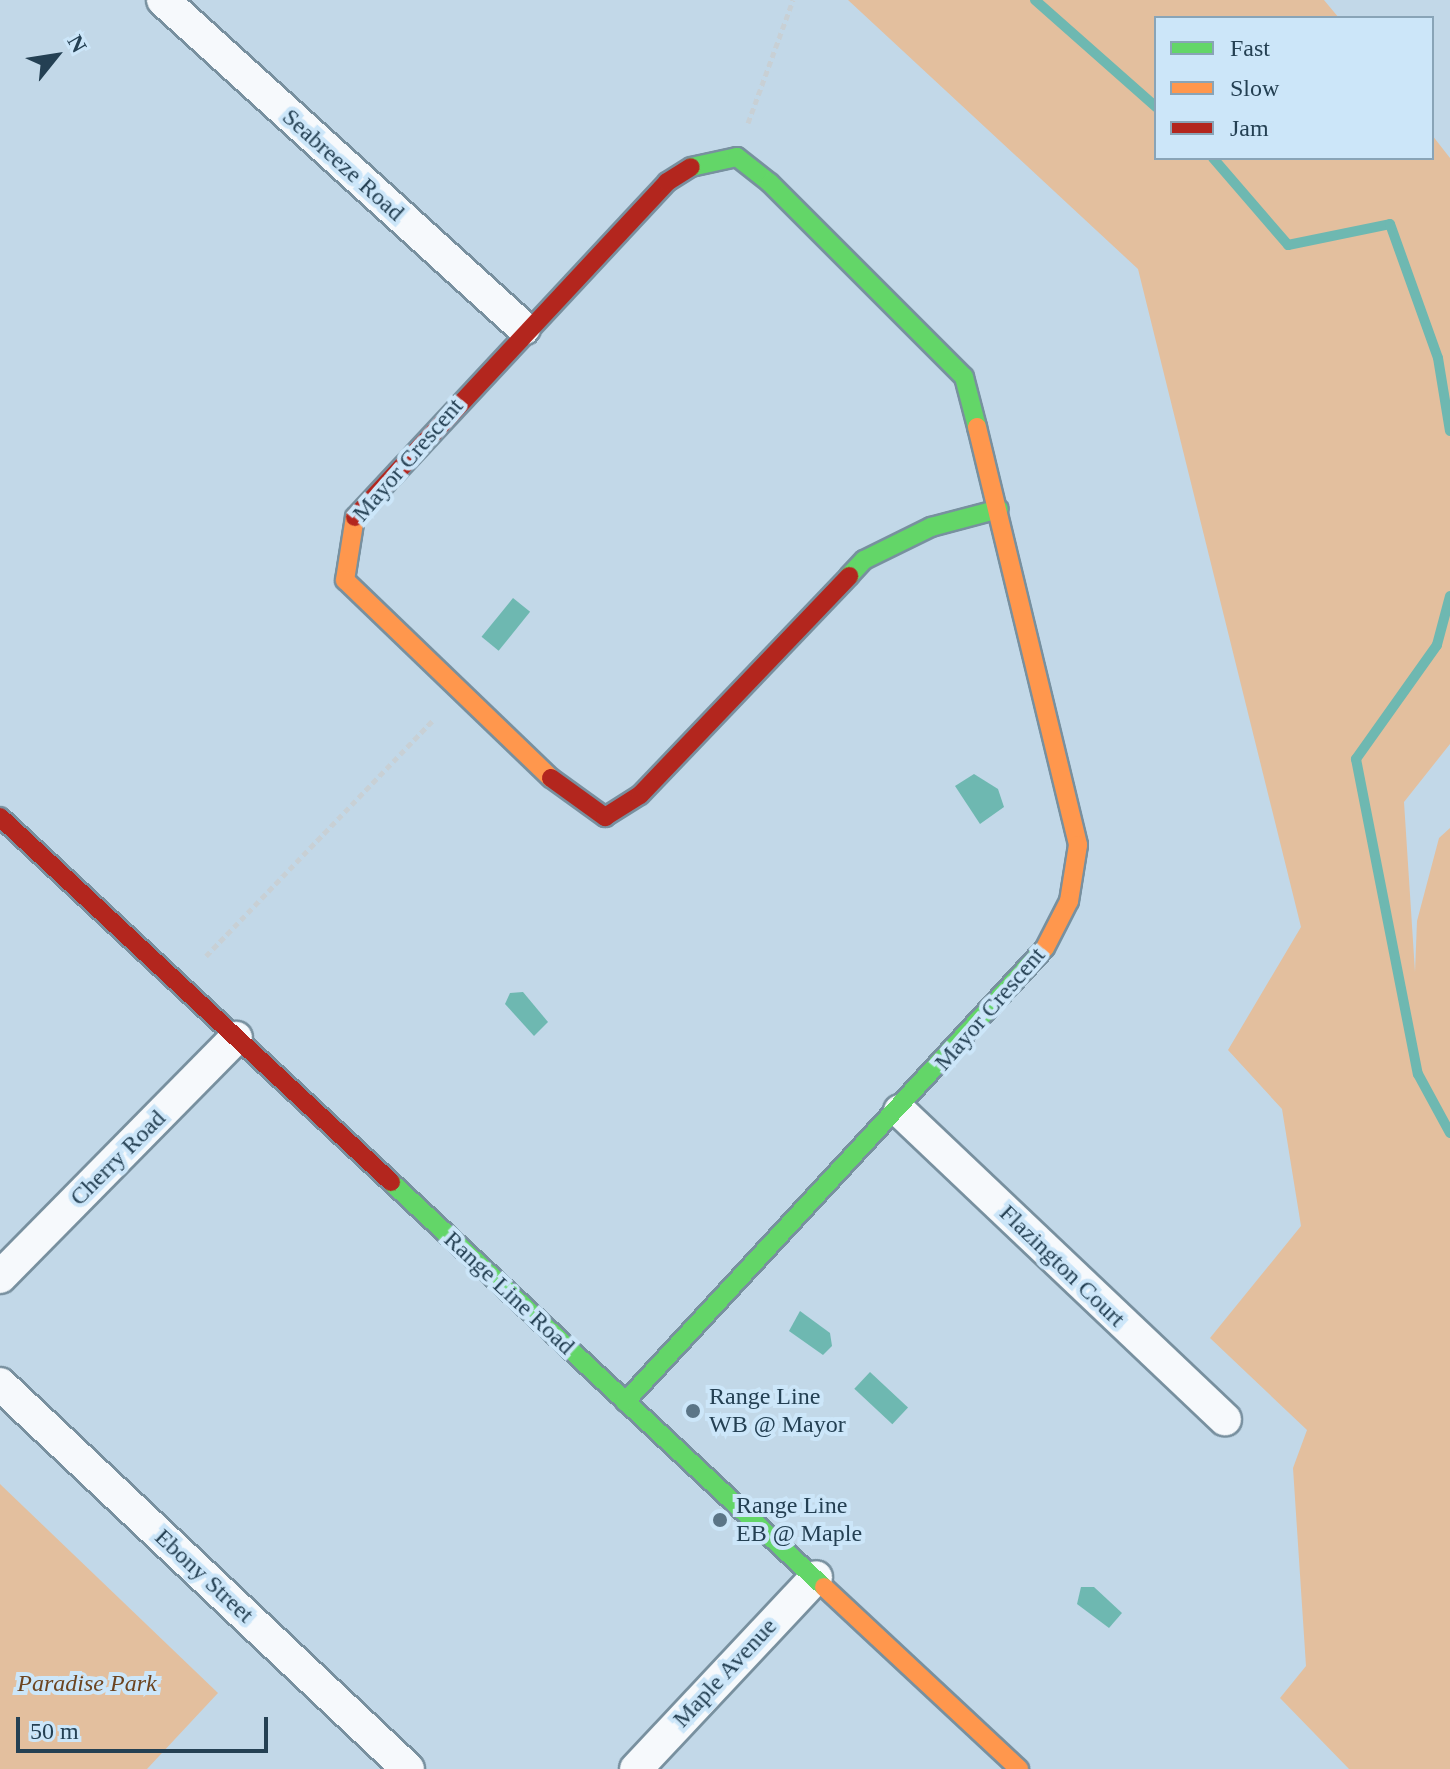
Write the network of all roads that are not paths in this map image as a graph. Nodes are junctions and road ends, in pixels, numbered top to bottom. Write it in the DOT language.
graph roads {
  1 [pos="163,0"];
  2 [pos="524,329"];
  3 [pos="999,509"];
  4 [pos="0,817"];
  5 [pos="236,1038"];
  6 [pos="900,1111"];
  7 [pos="0,1277"];
  8 [pos="0,1384"];
  9 [pos="625,1402"];
  10 [pos="1225,1419"];
  11 [pos="816,1577"];
  12 [pos="408,1769"];
  13 [pos="636,1769"];
  14 [pos="1019,1769"];
  1 -- 2 [label="street, Seabreeze Road"];
  2 -- 3 [label="street, Mayor Crescent"];
  2 -- 3 [label="street, Mayor Crescent"];
  3 -- 6 [label="street, Mayor Crescent"];
  4 -- 5 [label="street, Range Line Road"];
  5 -- 7 [label="street, Cherry Road"];
  5 -- 9 [label="street, Range Line Road"];
  6 -- 9 [label="street, Mayor Crescent"];
  6 -- 10 [label="street, Flazington Court"];
  8 -- 12 [label="street, Ebony Street"];
  9 -- 11 [label="street, Range Line Road"];
  11 -- 13 [label="street, Maple Avenue"];
  11 -- 14 [label="street, Range Line Road"];
}
